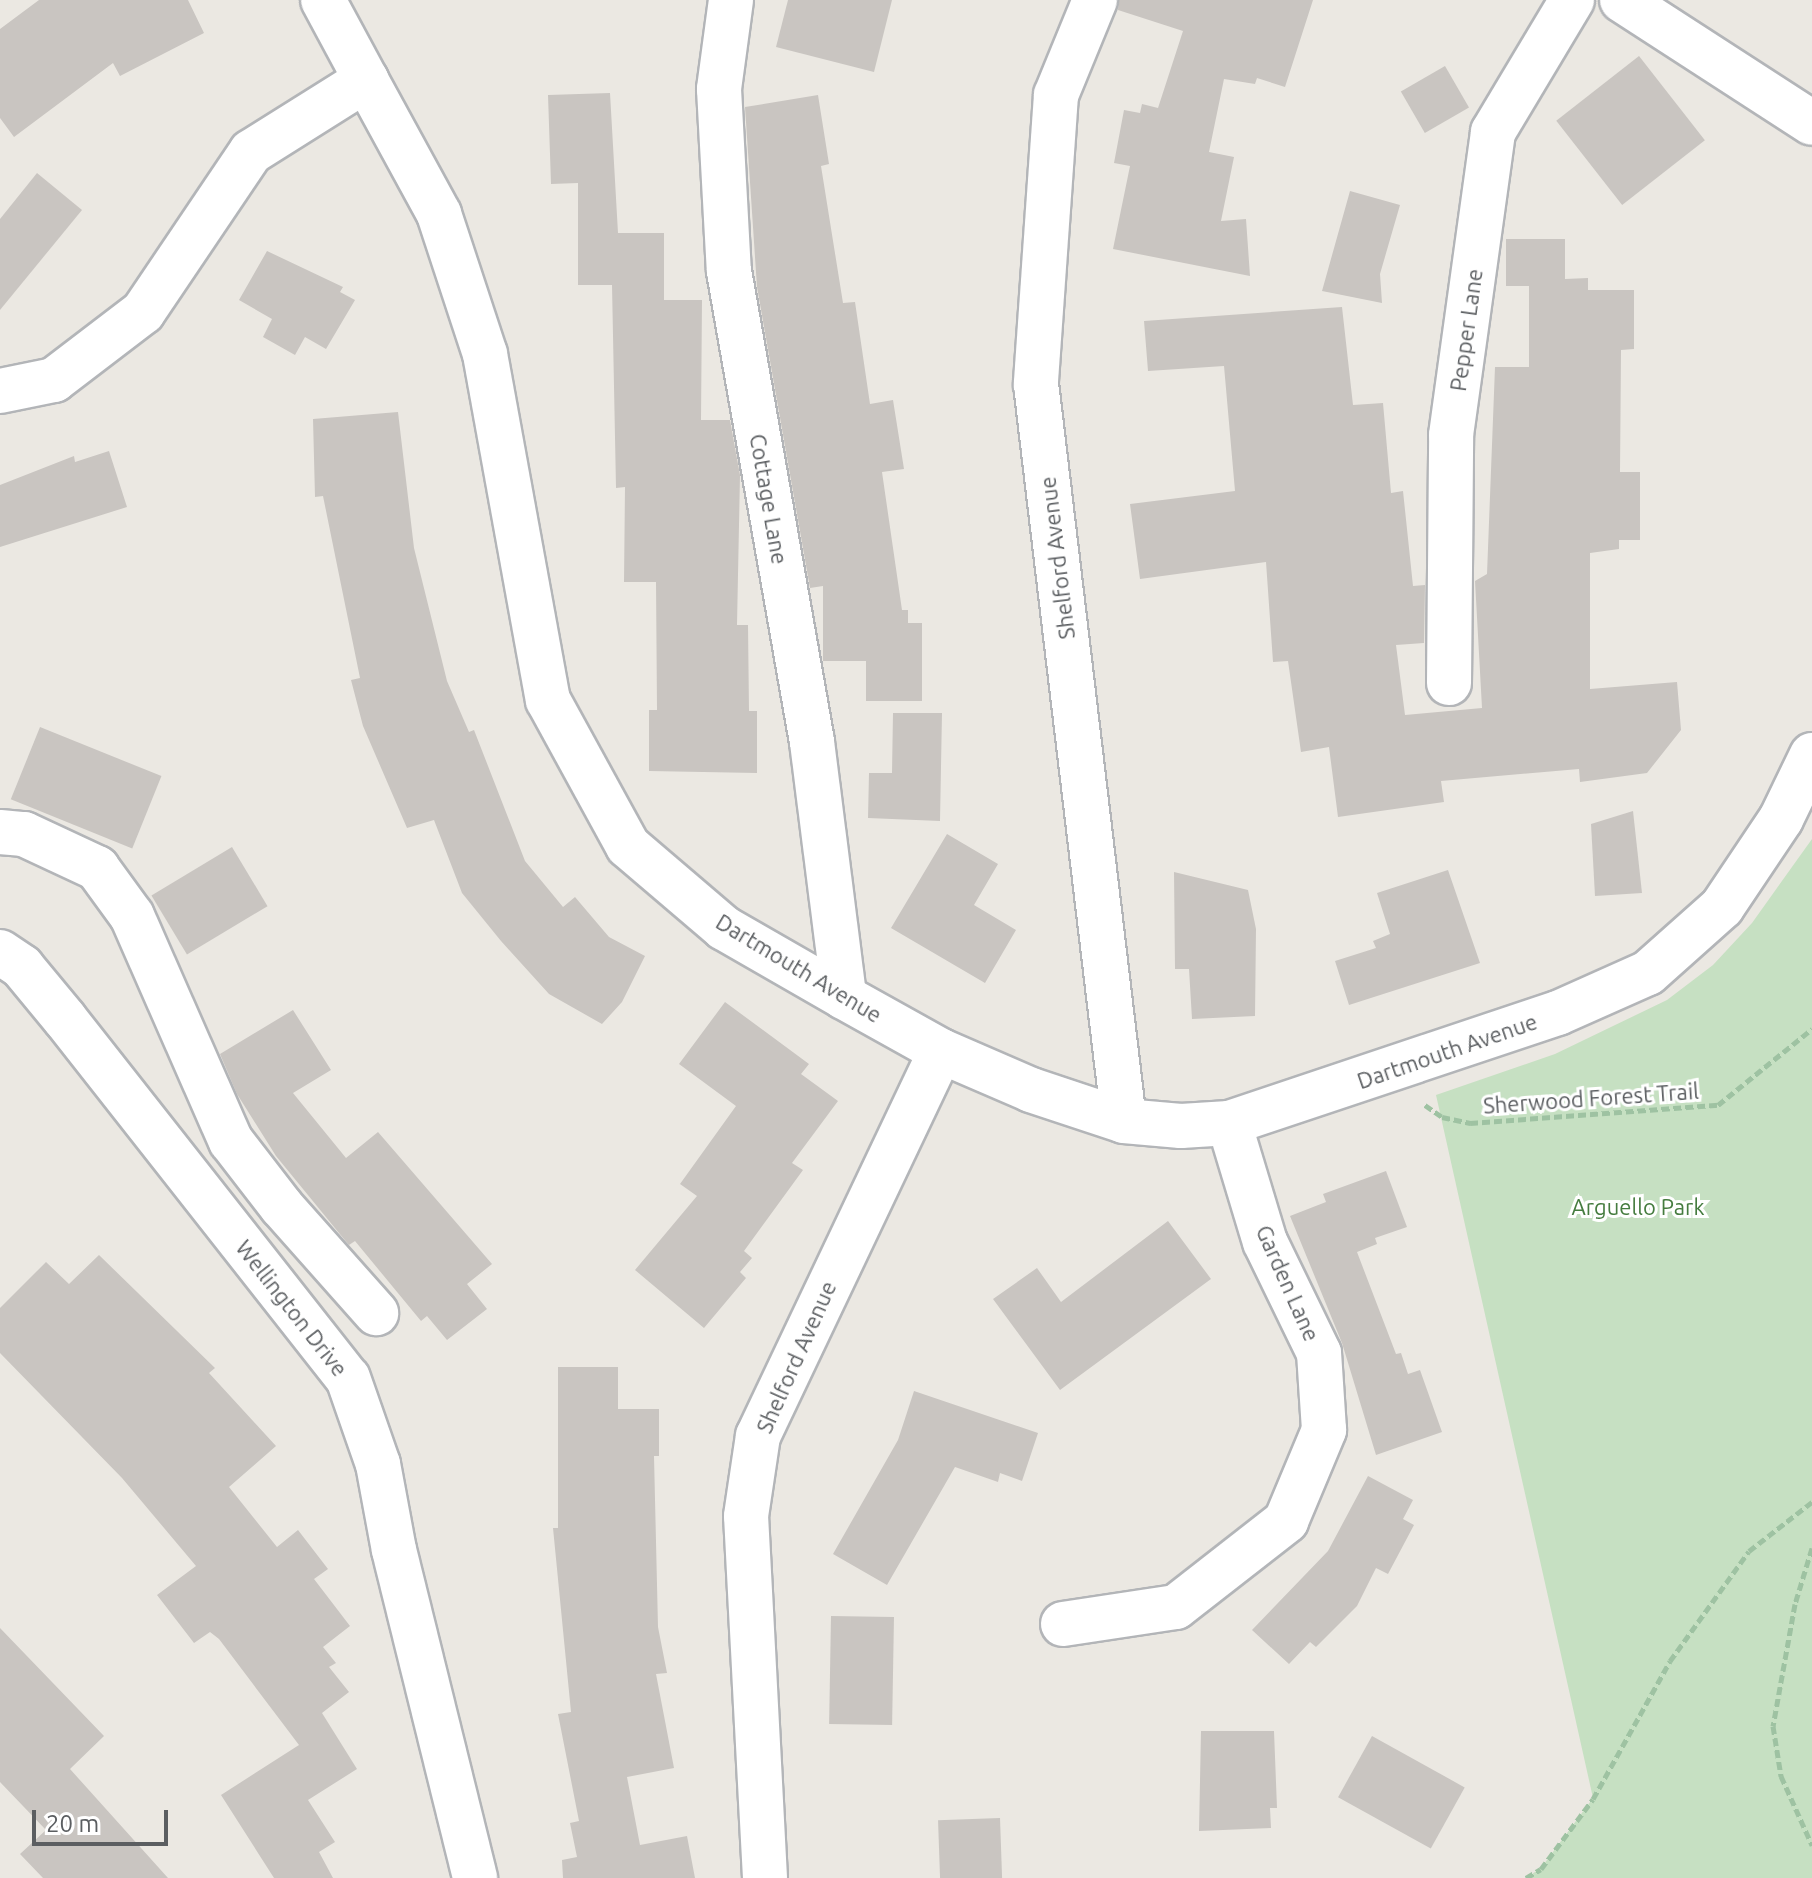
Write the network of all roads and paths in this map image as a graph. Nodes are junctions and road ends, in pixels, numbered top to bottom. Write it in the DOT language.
graph roads {
  1 [pos="323,0"];
  2 [pos="731,0"];
  3 [pos="1095,0"];
  4 [pos="1572,0"];
  5 [pos="1622,0"];
  6 [pos="366,80"];
  7 [pos="1812,123"];
  8 [pos="0,391"];
  9 [pos="1449,683"];
  10 [pos="1812,755"];
  11 [pos="0,832"];
  12 [pos="0,952"];
  13 [pos="844,997"];
  14 [pos="1812,1029"];
  15 [pos="941,1051"];
  16 [pos="1442,1117"];
  17 [pos="1124,1121"];
  18 [pos="1229,1123"];
  19 [pos="376,1313"];
  20 [pos="1812,1502"];
  21 [pos="1812,1548"];
  22 [pos="1063,1624"];
  23 [pos="1812,1845"];
  24 [pos="475,1878"];
  25 [pos="765,1878"];
  26 [pos="1526,1878"];
  1 -- 6 [label="street, Dartmouth Avenue"];
  2 -- 13 [label="street, Cottage Lane"];
  3 -- 17 [label="street, Shelford Avenue"];
  4 -- 9 [label="street, Pepper Lane"];
  5 -- 7 [label="street"];
  6 -- 8 [label="street"];
  6 -- 13 [label="street, Dartmouth Avenue"];
  10 -- 18 [label="street, Dartmouth Avenue"];
  11 -- 19 [label="street"];
  12 -- 24 [label="street, Wellington Drive"];
  13 -- 15 [label="street, Dartmouth Avenue"];
  14 -- 16 [label="path, Sherwood Forest Trail"];
  15 -- 17 [label="street, Dartmouth Avenue"];
  15 -- 25 [label="street, Shelford Avenue"];
  17 -- 18 [label="street, Dartmouth Avenue"];
  18 -- 22 [label="street, Garden Lane"];
  20 -- 26 [label="path"];
  21 -- 23 [label="path"];
}
